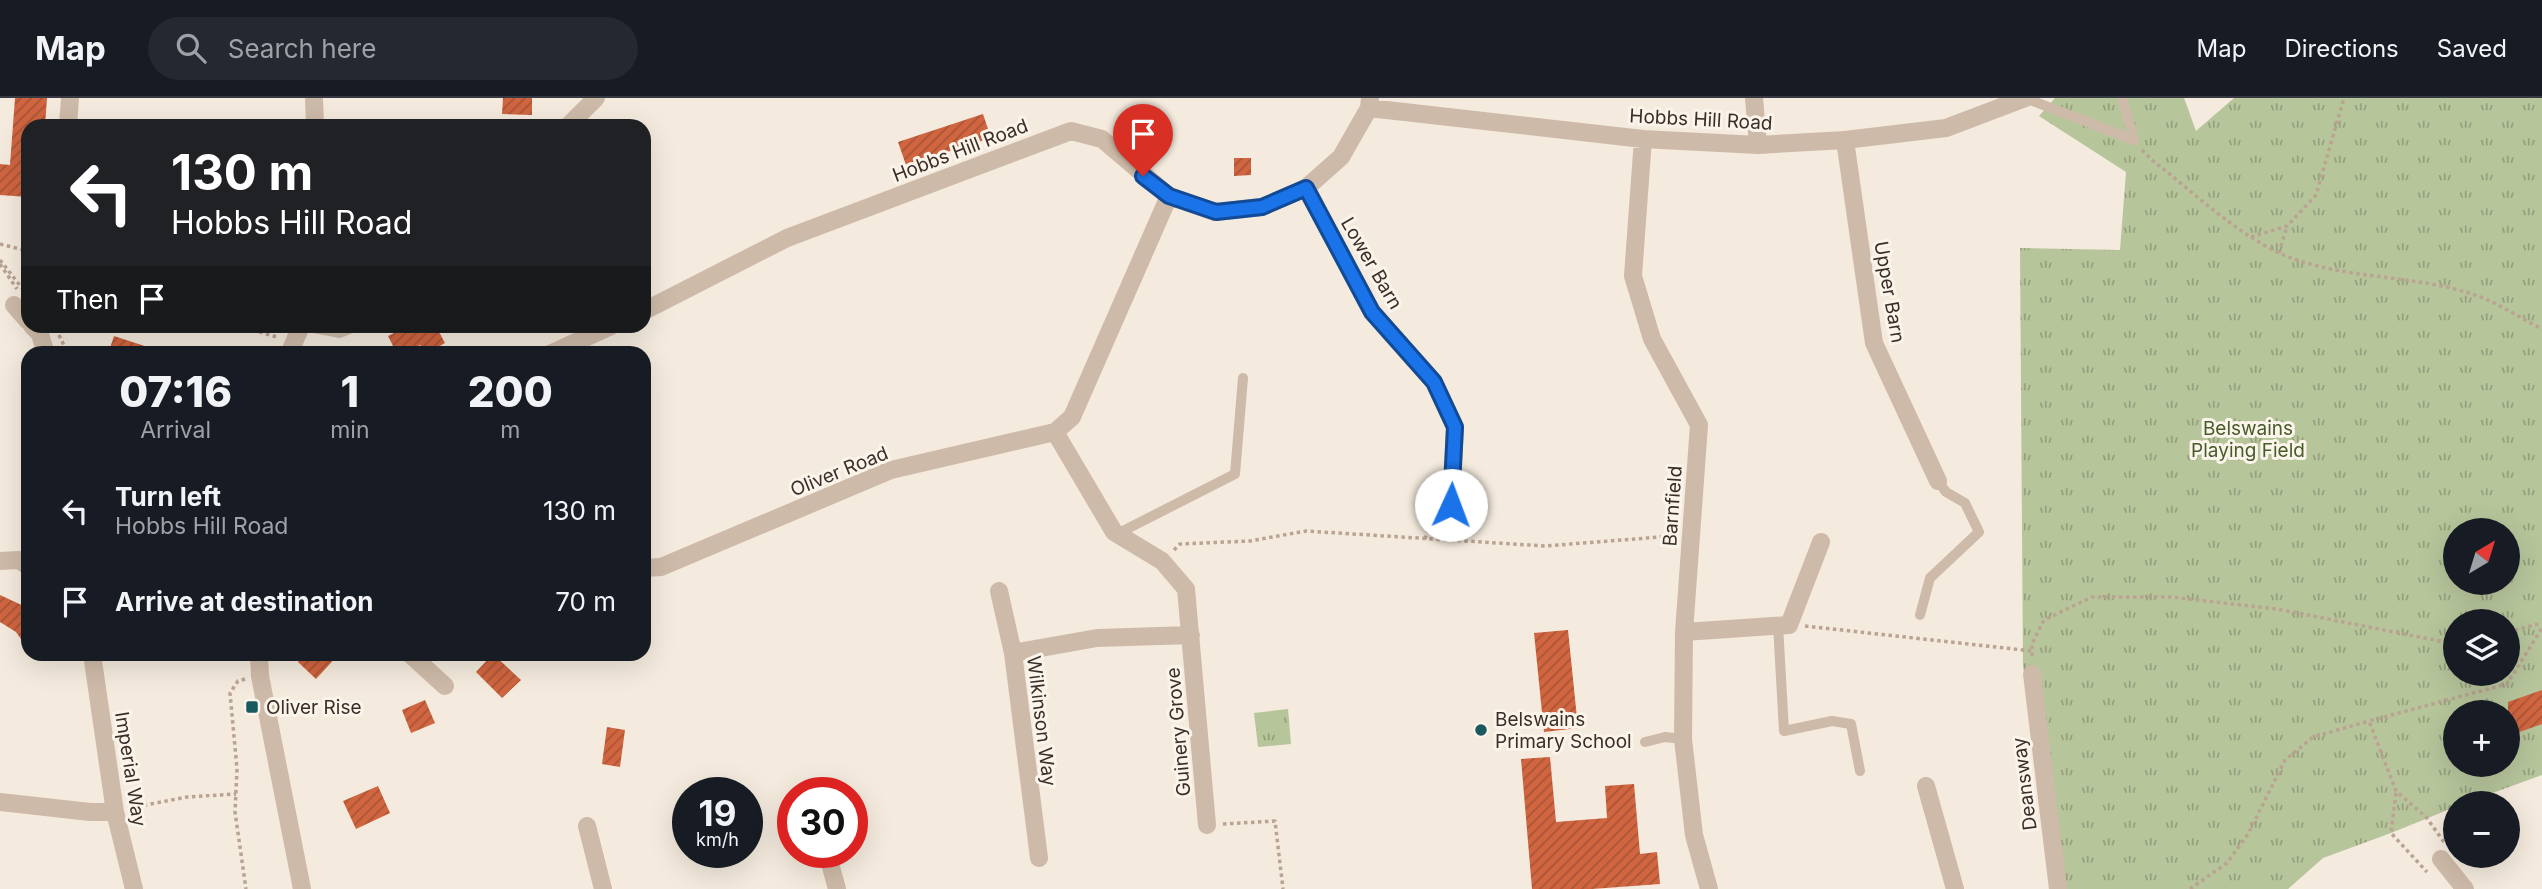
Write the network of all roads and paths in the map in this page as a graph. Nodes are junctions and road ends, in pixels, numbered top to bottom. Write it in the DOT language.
graph roads {
  1 [pos="70,98"];
  2 [pos="314,98"];
  3 [pos="596,98"];
  4 [pos="1754,98"];
  5 [pos="2025,98"];
  6 [pos="2122,98"];
  7 [pos="2344,98"];
  8 [pos="1370,103"];
  9 [pos="68,119"];
  10 [pos="315,119"];
  11 [pos="575,119"];
  12 [pos="1643,139"];
  13 [pos="1845,140"];
  14 [pos="2134,140"];
  15 [pos="1758,145"];
  16 [pos="1306,188"];
  17 [pos="1169,196"];
  18 [pos="2287,226"];
  19 [pos="2251,237"];
  20 [pos="0,244"];
  21 [pos="21,249"];
  22 [pos="2279,253"];
  23 [pos="0,260"];
  24 [pos="21,300"];
  25 [pos="651,307"];
  26 [pos="2542,329"];
  27 [pos="256,333"];
  28 [pos="596,333"];
  29 [pos="286,346"];
  30 [pos="567,346"];
  31 [pos="1243,378"];
  32 [pos="1055,432"];
  33 [pos="1938,481"];
  34 [pos="1451,505"];
  35 [pos="1117,534"];
  36 [pos="1691,535"];
  37 [pos="1426,539"];
  38 [pos="1821,542"];
  39 [pos="0,561"];
  40 [pos="21,561"];
  41 [pos="1162,561"];
  42 [pos="651,568"];
  43 [pos="999,591"];
  44 [pos="1920,615"];
  45 [pos="2542,623"];
  46 [pos="1783,625"];
  47 [pos="2542,628"];
  48 [pos="2520,629"];
  49 [pos="1684,632"];
  50 [pos="1191,635"];
  51 [pos="2443,642"];
  52 [pos="2032,651"];
  53 [pos="1013,653"];
  54 [pos="93,661"];
  55 [pos="259,661"];
  56 [pos="418,661"];
  57 [pos="2032,674"];
  58 [pos="260,676"];
  59 [pos="445,686"];
  60 [pos="2369,721"];
  61 [pos="1683,739"];
  62 [pos="1645,742"];
  63 [pos="1860,772"];
  64 [pos="1926,786"];
  65 [pos="2396,791"];
  66 [pos="237,794"];
  67 [pos="0,802"];
  68 [pos="121,811"];
  69 [pos="2426,817"];
  70 [pos="1207,825"];
  71 [pos="587,826"];
  72 [pos="1039,858"];
  73 [pos="2441,859"];
  74 [pos="831,868"];
  75 [pos="2434,880"];
  76 [pos="134,889"];
  77 [pos="246,889"];
  78 [pos="302,889"];
  79 [pos="603,889"];
  80 [pos="837,889"];
  81 [pos="1283,889"];
  82 [pos="1709,889"];
  83 [pos="1955,889"];
  84 [pos="2058,889"];
  85 [pos="2190,889"];
  86 [pos="2465,889"];
  1 -- 9 [label="street"];
  2 -- 10 [label="street"];
  3 -- 11 [label="street"];
  4 -- 15 [label="street"];
  5 -- 13 [label="street, Hobbs Hill Road"];
  5 -- 14 [label="lane"];
  6 -- 14 [label="lane"];
  7 -- 18 [label="path"];
  8 -- 12 [label="street, Hobbs Hill Road"];
  8 -- 16 [label="street, Hobbs Hill Road"];
  12 -- 15 [label="street, Hobbs Hill Road"];
  12 -- 36 [label="street, Barnfield"];
  13 -- 15 [label="street, Hobbs Hill Road"];
  13 -- 33 [label="street, Upper Barn"];
  14 -- 19 [label="path"];
  16 -- 17 [label="street, Hobbs Hill Road"];
  16 -- 34 [label="street, Lower Barn"];
  17 -- 25 [label="street, Hobbs Hill Road"];
  17 -- 32 [label="street"];
  18 -- 19 [label="path"];
  18 -- 22 [label="path"];
  19 -- 22 [label="path"];
  20 -- 21 [label="path"];
  22 -- 26 [label="path"];
  23 -- 24 [label="path"];
  27 -- 29 [label="path"];
  28 -- 30 [label="street"];
  31 -- 35 [label="lane"];
  32 -- 35 [label="street"];
  32 -- 42 [label="street, Oliver Road"];
  33 -- 44 [label="lane"];
  34 -- 37 [label="path"];
  35 -- 41 [label="street"];
  36 -- 37 [label="path"];
  36 -- 49 [label="street, Barnfield"];
  37 -- 41 [label="path"];
  38 -- 46 [label="street"];
  39 -- 40 [label="street"];
  41 -- 50 [label="street, Guinery Grove"];
  43 -- 53 [label="street, Wilkinson Way"];
  45 -- 48 [label="path"];
  46 -- 49 [label="street"];
  46 -- 52 [label="path"];
  46 -- 63 [label="lane"];
  47 -- 60 [label="path"];
  49 -- 61 [label="street, Barnfield"];
  50 -- 53 [label="street"];
  50 -- 70 [label="street, Guinery Grove"];
  51 -- 52 [label="path"];
  52 -- 57 [label="path"];
  53 -- 72 [label="street, Wilkinson Way"];
  54 -- 68 [label="street, Imperial Way"];
  55 -- 58 [label="street"];
  56 -- 59 [label="street"];
  57 -- 84 [label="street, Deansway"];
  58 -- 66 [label="path"];
  58 -- 78 [label="street"];
  60 -- 65 [label="path"];
  60 -- 85 [label="path"];
  61 -- 62 [label="lane"];
  61 -- 82 [label="street, Barnfield"];
  64 -- 83 [label="street"];
  65 -- 69 [label="path"];
  65 -- 75 [label="path"];
  66 -- 68 [label="path"];
  66 -- 77 [label="path"];
  67 -- 68 [label="street"];
  68 -- 76 [label="street, Imperial Way"];
  70 -- 81 [label="path"];
  71 -- 79 [label="street"];
  73 -- 86 [label="street"];
  74 -- 80 [label="street"];
}
